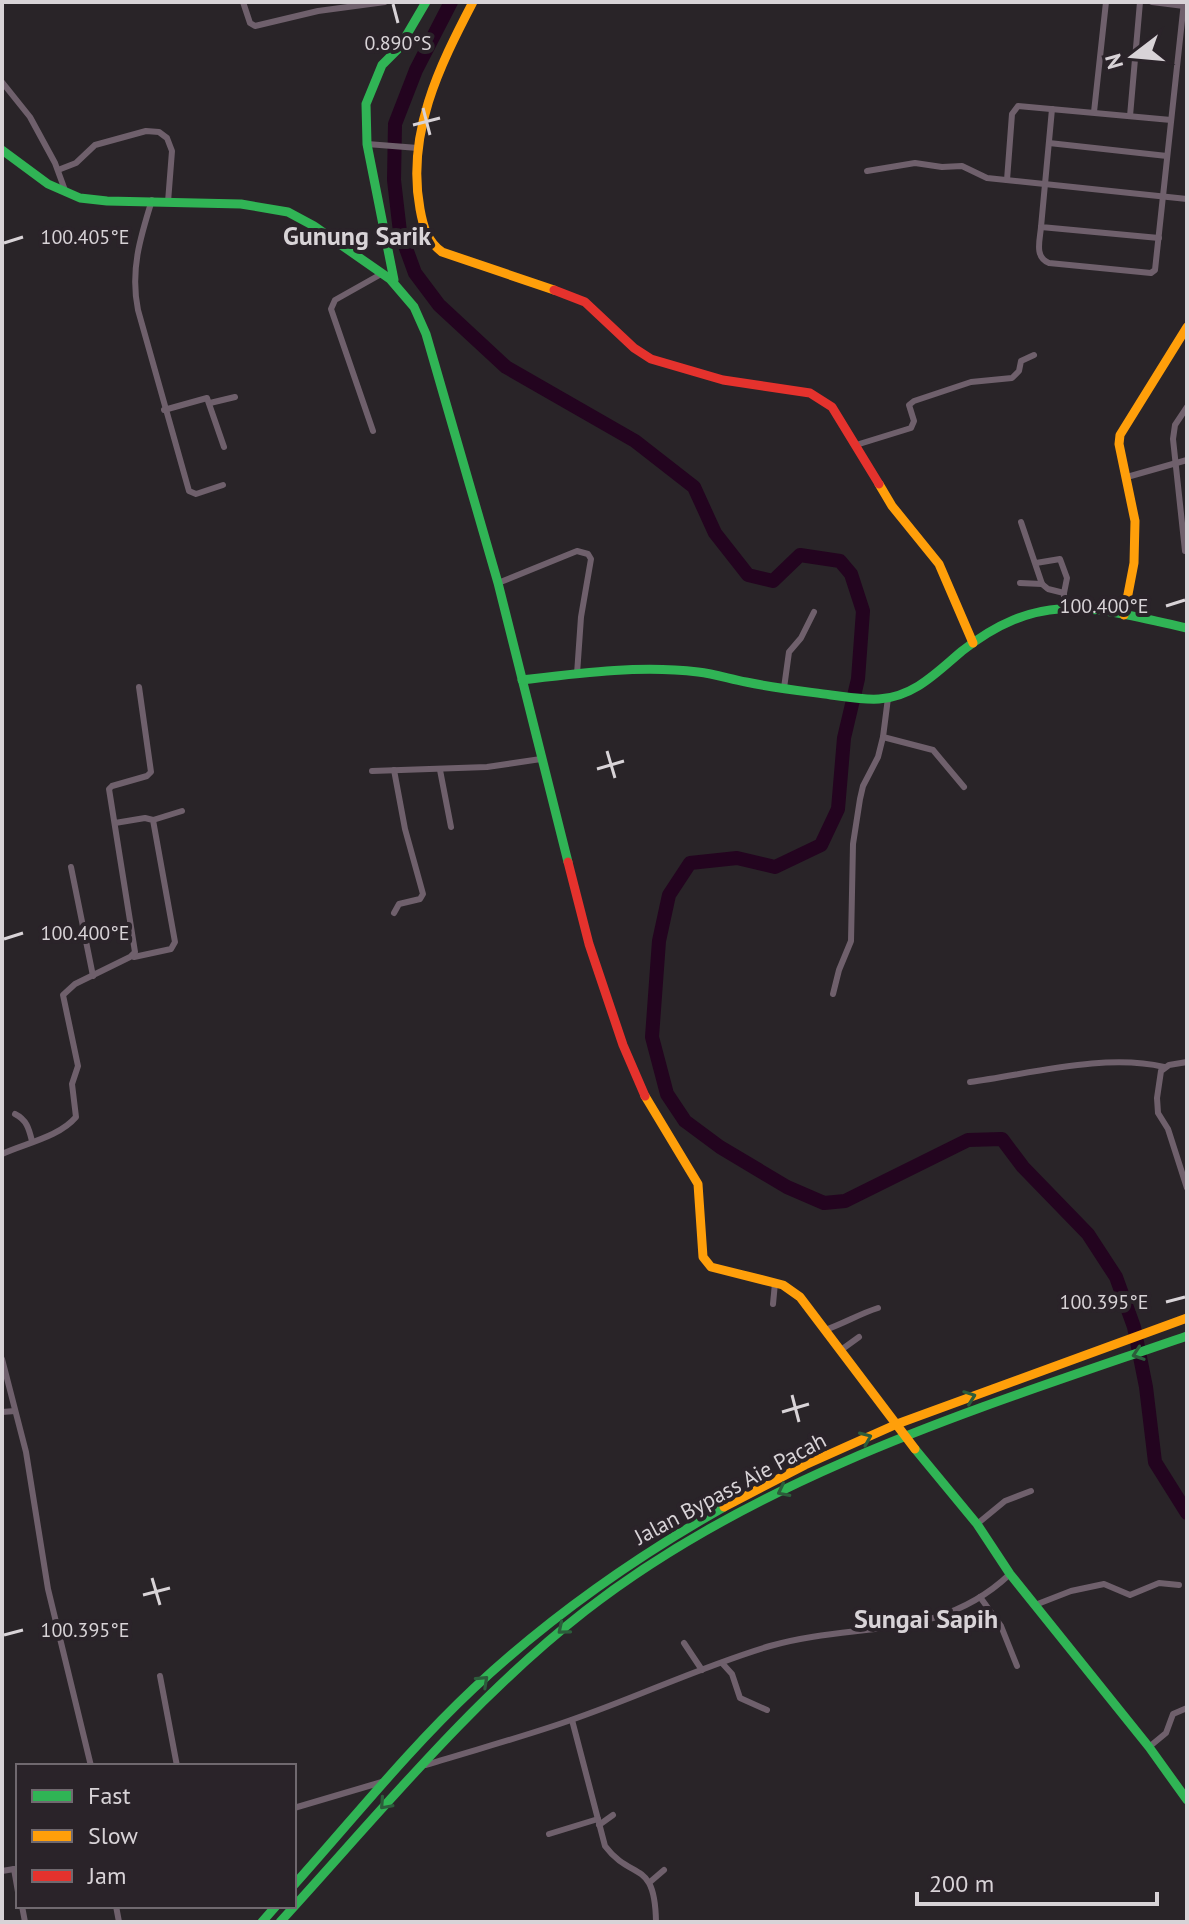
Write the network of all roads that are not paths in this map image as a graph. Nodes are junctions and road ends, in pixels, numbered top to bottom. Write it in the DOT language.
graph roads {
  1 [pos="243,2"];
  2 [pos="385,2"];
  3 [pos="426,2"];
  4 [pos="473,2"];
  5 [pos="1106,2"];
  6 [pos="1140,2"];
  7 [pos="1152,2"];
  8 [pos="1184,4"];
  9 [pos="330,6"];
  10 [pos="2,82"];
  11 [pos="1052,109"];
  12 [pos="1094,112"];
  13 [pos="1130,116"];
  14 [pos="1171,120"];
  15 [pos="1049,143"];
  16 [pos="367,144"];
  17 [pos="414,148"];
  18 [pos="2,150"];
  19 [pos="1167,156"];
  20 [pos="58,170"];
  21 [pos="867,171"];
  22 [pos="1007,180"];
  23 [pos="1046,184"];
  24 [pos="66,193"];
  25 [pos="1164,196"];
  26 [pos="1187,199"];
  27 [pos="152,200"];
  28 [pos="168,202"];
  29 [pos="1041,227"];
  30 [pos="1159,238"];
  31 [pos="383,273"];
  32 [pos="394,280"];
  33 [pos="1187,327"];
  34 [pos="1034,355"];
  35 [pos="235,397"];
  36 [pos="210,403"];
  37 [pos="1187,407"];
  38 [pos="164,410"];
  39 [pos="373,431"];
  40 [pos="856,445"];
  41 [pos="224,447"];
  42 [pos="1187,460"];
  43 [pos="1175,461"];
  44 [pos="1127,477"];
  45 [pos="223,485"];
  46 [pos="1021,522"];
  47 [pos="1185,551"];
  48 [pos="1036,563"];
  49 [pos="498,583"];
  50 [pos="1020,583"];
  51 [pos="1042,584"];
  52 [pos="1064,593"];
  53 [pos="1064,605"];
  54 [pos="814,612"];
  55 [pos="1124,615"];
  56 [pos="1187,628"];
  57 [pos="973,643"];
  58 [pos="577,674"];
  59 [pos="522,680"];
  60 [pos="139,687"];
  61 [pos="784,688"];
  62 [pos="888,698"];
  63 [pos="883,737"];
  64 [pos="541,759"];
  65 [pos="394,770"];
  66 [pos="440,770"];
  67 [pos="372,771"];
  68 [pos="964,787"];
  69 [pos="182,811"];
  70 [pos="153,820"];
  71 [pos="115,823"];
  72 [pos="451,827"];
  73 [pos="71,867"];
  74 [pos="394,913"];
  75 [pos="130,957"];
  76 [pos="93,976"];
  77 [pos="833,994"];
  78 [pos="1187,1062"];
  79 [pos="1164,1067"];
  80 [pos="970,1082"];
  81 [pos="15,1114"];
  82 [pos="32,1141"];
  83 [pos="2,1154"];
  84 [pos="1187,1188"];
  85 [pos="775,1283"];
  86 [pos="773,1304"];
  87 [pos="878,1308"];
  88 [pos="1187,1318"];
  89 [pos="825,1330"];
  90 [pos="1187,1336"];
  91 [pos="859,1337"];
  92 [pos="841,1350"];
  93 [pos="2,1359"];
  94 [pos="15,1411"];
  95 [pos="2,1412"];
  96 [pos="897,1424"];
  97 [pos="906,1437"];
  98 [pos="1031,1491"];
  99 [pos="977,1524"];
  100 [pos="1010,1574"];
  101 [pos="1179,1585"];
  102 [pos="980,1597"];
  103 [pos="1035,1605"];
  104 [pos="684,1643"];
  105 [pos="722,1663"];
  106 [pos="1017,1666"];
  107 [pos="702,1670"];
  108 [pos="160,1676"];
  109 [pos="1183,1709"];
  110 [pos="767,1710"];
  111 [pos="572,1720"];
  112 [pos="1149,1747"];
  113 [pos="91,1764"];
  114 [pos="177,1764"];
  115 [pos="417,1768"];
  116 [pos="390,1780"];
  117 [pos="1187,1800"];
  118 [pos="296,1807"];
  119 [pos="613,1815"];
  120 [pos="598,1822"];
  121 [pos="549,1834"];
  122 [pos="16,1868"];
  123 [pos="664,1870"];
  124 [pos="2,1871"];
  125 [pos="650,1882"];
  126 [pos="296,1883"];
  127 [pos="296,1904"];
  128 [pos="656,1922"];
  1 -- 9 [label="street"];
  2 -- 9 [label="street"];
  3 -- 16 [label="main road"];
  4 -- 17 [label="main road"];
  5 -- 12 [label="street"];
  6 -- 13 [label="street"];
  7 -- 8 [label="street"];
  8 -- 14 [label="street"];
  10 -- 20 [label="street"];
  11 -- 12 [label="street"];
  11 -- 15 [label="street"];
  11 -- 22 [label="street"];
  12 -- 13 [label="street"];
  13 -- 14 [label="street"];
  14 -- 19 [label="street"];
  15 -- 19 [label="street"];
  15 -- 23 [label="street"];
  16 -- 17 [label="street"];
  16 -- 32 [label="main road"];
  17 -- 40 [label="main road"];
  18 -- 24 [label="main road"];
  19 -- 25 [label="street"];
  20 -- 24 [label="street"];
  20 -- 28 [label="street"];
  21 -- 22 [label="street"];
  22 -- 23 [label="street"];
  23 -- 25 [label="street"];
  23 -- 29 [label="street"];
  24 -- 27 [label="main road"];
  25 -- 26 [label="street"];
  25 -- 30 [label="street"];
  27 -- 28 [label="main road"];
  27 -- 38 [label="street"];
  28 -- 31 [label="main road"];
  29 -- 30 [label="street"];
  29 -- 30 [label="street"];
  31 -- 32 [label="main road"];
  31 -- 39 [label="street"];
  32 -- 49 [label="main road"];
  33 -- 44 [label="main road"];
  34 -- 40 [label="street"];
  35 -- 36 [label="street"];
  36 -- 38 [label="street"];
  36 -- 41 [label="street"];
  37 -- 43 [label="street"];
  38 -- 45 [label="street"];
  40 -- 57 [label="main road"];
  42 -- 43 [label="street"];
  43 -- 44 [label="street"];
  43 -- 47 [label="street"];
  44 -- 55 [label="main road"];
  46 -- 48 [label="street"];
  48 -- 51 [label="street"];
  48 -- 52 [label="street"];
  49 -- 58 [label="street"];
  49 -- 59 [label="main road"];
  50 -- 51 [label="street"];
  51 -- 52 [label="street"];
  52 -- 53 [label="street"];
  53 -- 55 [label="main road"];
  53 -- 57 [label="main road"];
  54 -- 61 [label="street"];
  55 -- 56 [label="main road"];
  57 -- 62 [label="main road"];
  58 -- 59 [label="main road"];
  58 -- 61 [label="main road"];
  59 -- 64 [label="main road"];
  60 -- 71 [label="street"];
  61 -- 62 [label="main road"];
  62 -- 63 [label="street"];
  63 -- 68 [label="street"];
  63 -- 77 [label="street"];
  64 -- 66 [label="street"];
  64 -- 85 [label="main road"];
  65 -- 66 [label="street"];
  65 -- 67 [label="street"];
  65 -- 74 [label="street"];
  66 -- 72 [label="street"];
  69 -- 70 [label="street"];
  70 -- 71 [label="street"];
  70 -- 75 [label="street"];
  71 -- 75 [label="street"];
  73 -- 76 [label="street"];
  75 -- 76 [label="street"];
  76 -- 82 [label="street"];
  78 -- 79 [label="street"];
  79 -- 80 [label="street"];
  79 -- 84 [label="street"];
  81 -- 82 [label="street"];
  82 -- 83 [label="street"];
  85 -- 86 [label="street"];
  85 -- 89 [label="main road"];
  87 -- 89 [label="street"];
  96 -- 88 [label="main road, Jalan Bypass Aie Pacah, one-way"];
  89 -- 92 [label="main road"];
  90 -- 97 [label="main road, Jalan Bypass Aie Pacah, one-way"];
  91 -- 92 [label="street"];
  92 -- 96 [label="main road"];
  93 -- 94 [label="street"];
  94 -- 95 [label="street"];
  94 -- 113 [label="street"];
  96 -- 97 [label="main road"];
  116 -- 96 [label="main road, Jalan Bypass Aie Pacah, one-way"];
  97 -- 99 [label="main road"];
  97 -- 115 [label="main road, Jalan Bypass Aie Pacah, one-way"];
  98 -- 99 [label="street"];
  99 -- 100 [label="main road"];
  100 -- 102 [label="street"];
  100 -- 103 [label="main road"];
  101 -- 103 [label="street"];
  102 -- 105 [label="street"];
  102 -- 106 [label="street"];
  103 -- 112 [label="main road"];
  104 -- 107 [label="street"];
  105 -- 107 [label="street"];
  105 -- 110 [label="street"];
  107 -- 111 [label="street"];
  108 -- 114 [label="street"];
  109 -- 112 [label="street"];
  111 -- 115 [label="street"];
  111 -- 120 [label="street"];
  112 -- 117 [label="main road"];
  115 -- 116 [label="street"];
  115 -- 127 [label="main road, Jalan Bypass Aie Pacah, one-way"];
  116 -- 118 [label="street"];
  116 -- 126 [label="main road, Jalan Bypass Aie Pacah"];
  119 -- 120 [label="street"];
  120 -- 121 [label="street"];
  120 -- 125 [label="street"];
  122 -- 124 [label="street"];
  123 -- 125 [label="street"];
  125 -- 128 [label="street"];
}
